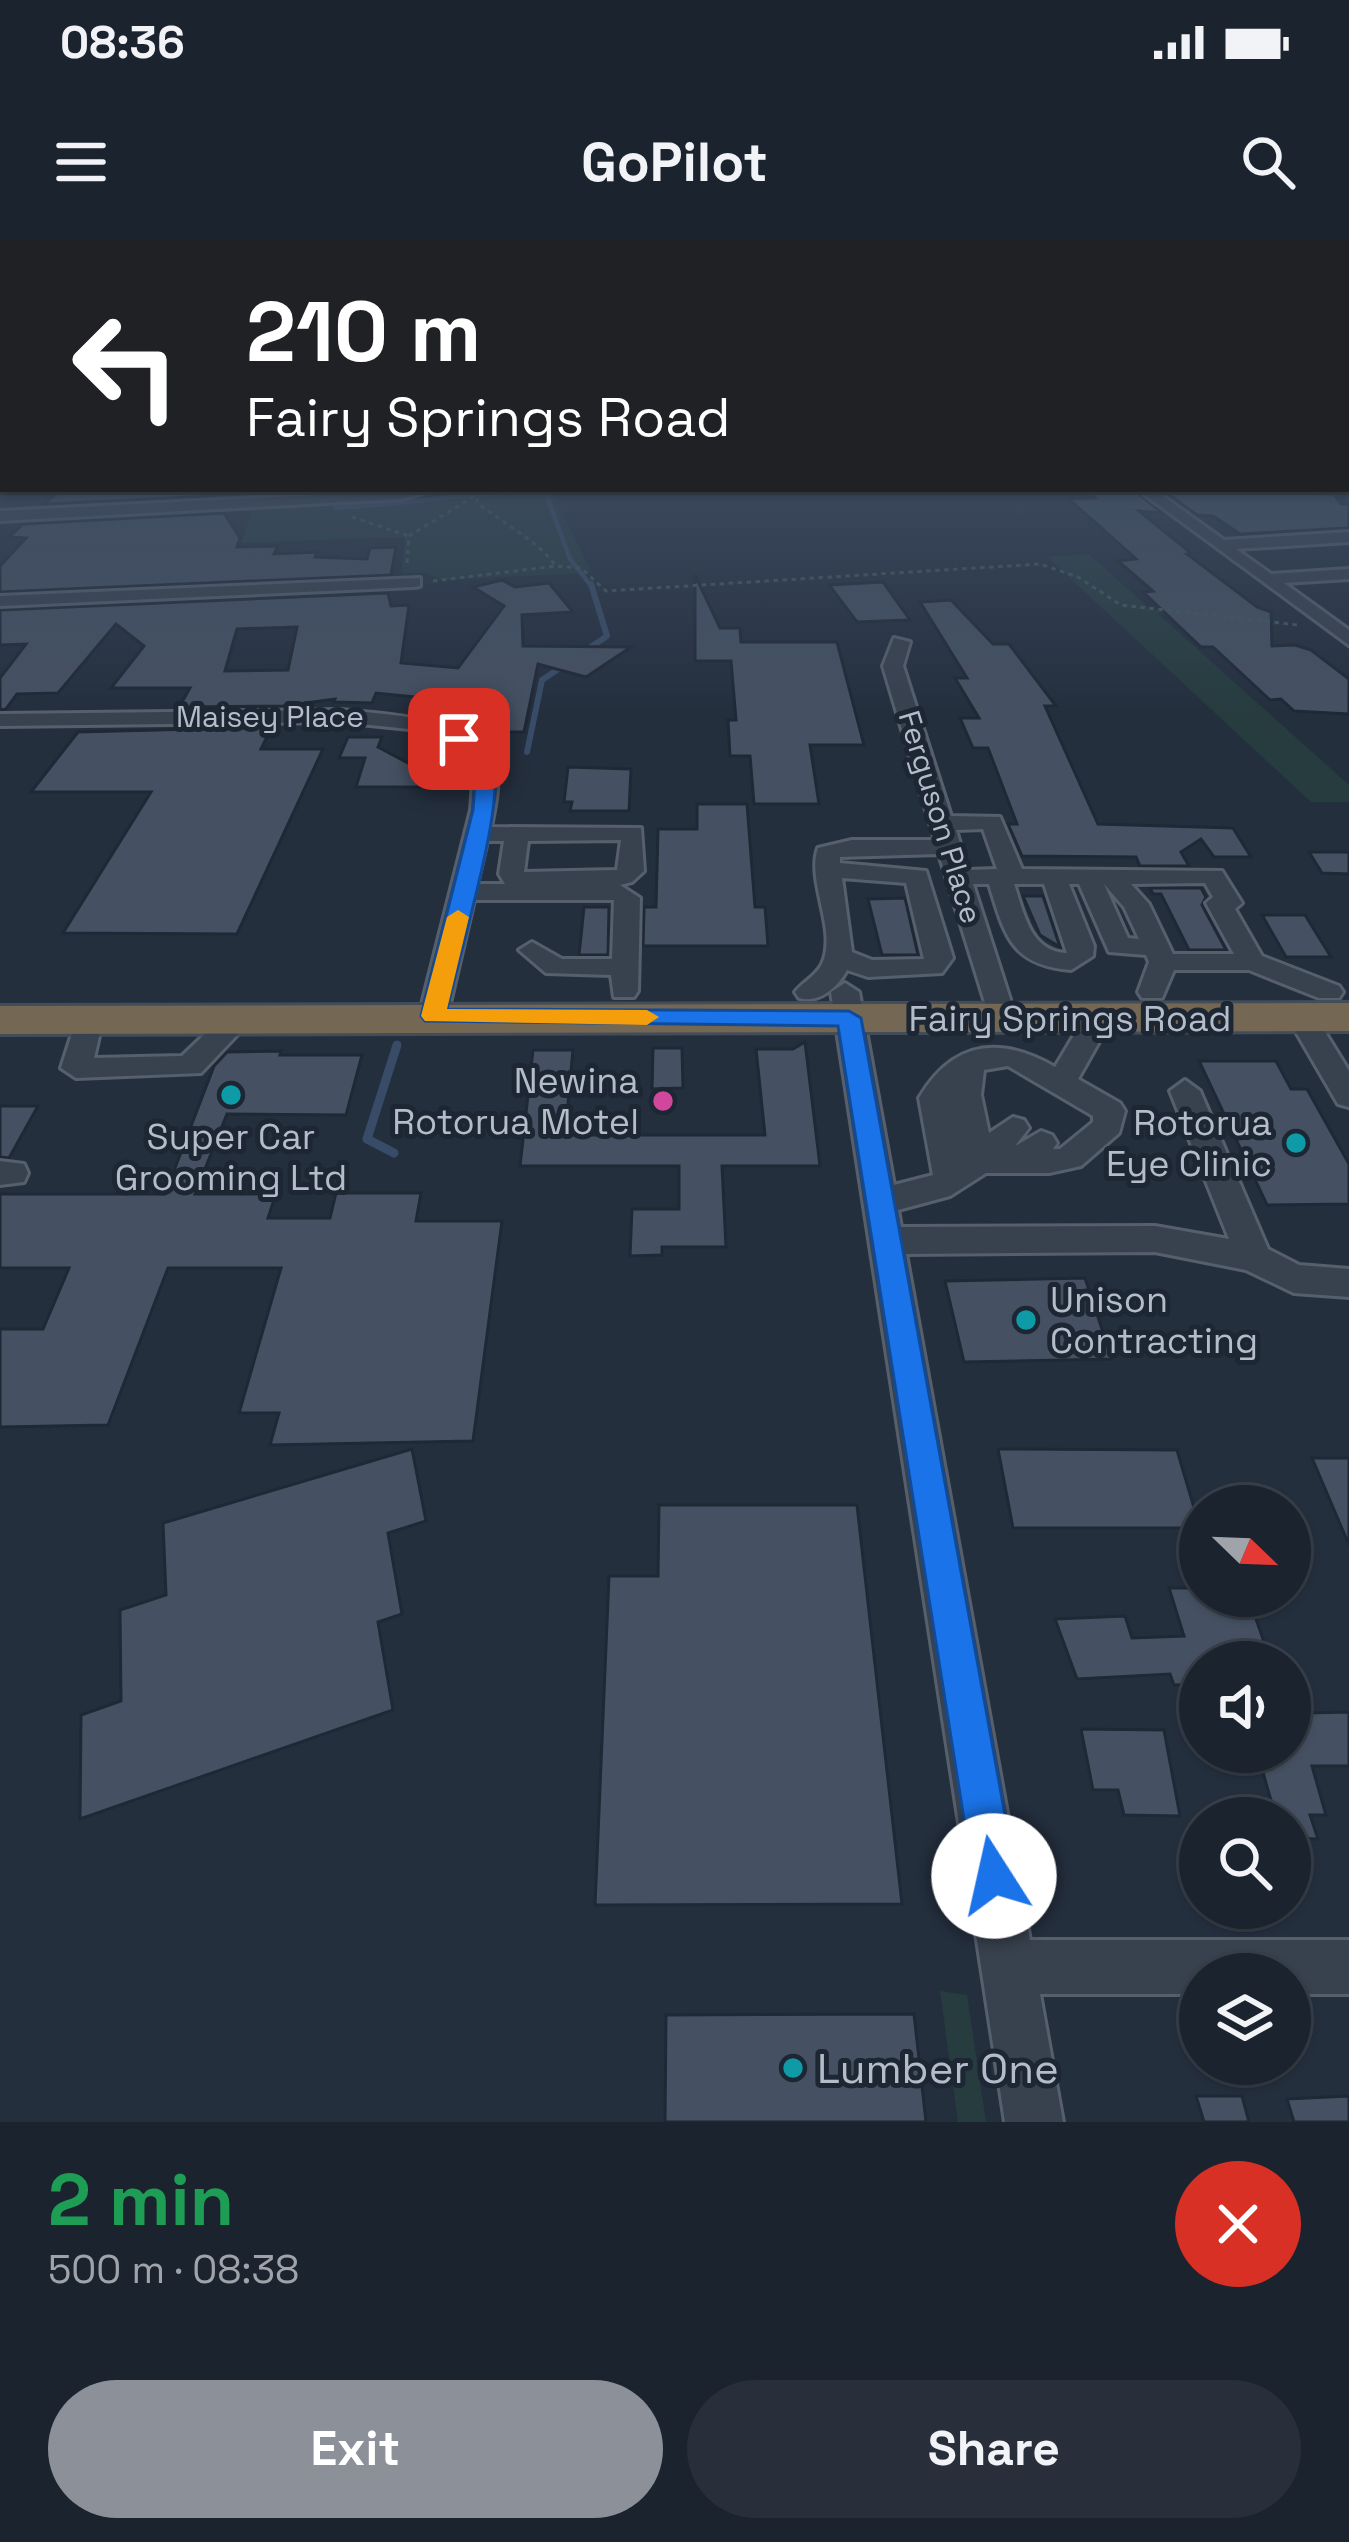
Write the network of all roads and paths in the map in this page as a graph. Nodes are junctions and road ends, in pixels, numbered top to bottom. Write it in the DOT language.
graph roads {
  1 [pos="405,535"];
  2 [pos="524,535"];
  3 [pos="1206,535"];
  4 [pos="409,536"];
  5 [pos="1349,537"];
  6 [pos="1220,545"];
  7 [pos="556,566"];
  8 [pos="1349,574"];
  9 [pos="1270,579"];
  10 [pos="417,580"];
  11 [pos="0,601"];
  12 [pos="1317,627"];
  13 [pos="1349,639"];
  14 [pos="901,642"];
  15 [pos="0,720"];
  16 [pos="477,834"];
  17 [pos="517,834"];
  18 [pos="947,835"];
  19 [pos="961,877"];
  20 [pos="1005,877"];
  21 [pos="1054,877"];
  22 [pos="1099,877"];
  23 [pos="828,879"];
  24 [pos="462,898"];
  25 [pos="532,950"];
  26 [pos="1252,962"];
  27 [pos="1157,967"];
  28 [pos="624,979"];
  29 [pos="835,990"];
  30 [pos="0,994"];
  31 [pos="1336,1003"];
  32 [pos="436,1004"];
  33 [pos="998,1005"];
  34 [pos="238,1018"];
  35 [pos="89,1019"];
  36 [pos="0,1020"];
  37 [pos="1091,1030"];
  38 [pos="1061,1083"];
  39 [pos="1185,1091"];
  40 [pos="1349,1096"];
  41 [pos="991,1128"];
  42 [pos="951,1181"];
  43 [pos="883,1220"];
  44 [pos="1254,1258"];
  45 [pos="1349,1283"];
  46 [pos="1010,1967"];
  47 [pos="1349,1967"];
  48 [pos="1034,2122"];
  1 -- 4 [label="path"];
  2 -- 7 [label="path"];
  3 -- 6 [label="street"];
  4 -- 10 [label="path"];
  5 -- 6 [label="street"];
  6 -- 9 [label="street"];
  7 -- 10 [label="path"];
  7 -- 12 [label="path"];
  8 -- 9 [label="street"];
  9 -- 13 [label="street"];
  10 -- 11 [label="street"];
  14 -- 18 [label="street, Ferguson Place"];
  15 -- 16 [label="street, Maisey Place"];
  16 -- 17 [label="street"];
  16 -- 24 [label="street, Maisey Place"];
  17 -- 17 [label="street"];
  18 -- 19 [label="street, Ferguson Place"];
  18 -- 20 [label="street"];
  18 -- 23 [label="street"];
  19 -- 20 [label="street"];
  19 -- 33 [label="street, Ferguson Place"];
  20 -- 21 [label="street"];
  20 -- 21 [label="street"];
  21 -- 22 [label="street"];
  22 -- 26 [label="street"];
  22 -- 27 [label="street"];
  23 -- 29 [label="street"];
  23 -- 29 [label="street"];
  24 -- 28 [label="street"];
  24 -- 32 [label="street, Maisey Place"];
  25 -- 28 [label="street"];
  26 -- 27 [label="street"];
  26 -- 31 [label="street"];
  27 -- 31 [label="highway, Fairy Springs Road"];
  27 -- 33 [label="highway, Fairy Springs Road"];
  28 -- 29 [label="highway, Fairy Springs Road"];
  28 -- 32 [label="highway, Fairy Springs Road"];
  29 -- 32 [label="highway, Fairy Springs Road"];
  29 -- 33 [label="highway, Fairy Springs Road"];
  29 -- 43 [label="street"];
  30 -- 32 [label="highway, Fairy Springs Road"];
  31 -- 37 [label="highway, Fairy Springs Road"];
  31 -- 40 [label="street"];
  32 -- 34 [label="highway, Fairy Springs Road"];
  33 -- 37 [label="highway, Fairy Springs Road"];
  34 -- 35 [label="highway, Fairy Springs Road"];
  34 -- 35 [label="street"];
  35 -- 36 [label="highway, Fairy Springs Road"];
  37 -- 38 [label="street"];
  37 -- 38 [label="street"];
  38 -- 41 [label="street"];
  38 -- 41 [label="street"];
  39 -- 44 [label="street"];
  41 -- 42 [label="street"];
  41 -- 42 [label="street"];
  42 -- 43 [label="street"];
  43 -- 44 [label="street"];
  43 -- 46 [label="street"];
  44 -- 45 [label="street"];
  46 -- 47 [label="street"];
  46 -- 48 [label="street"];
}
